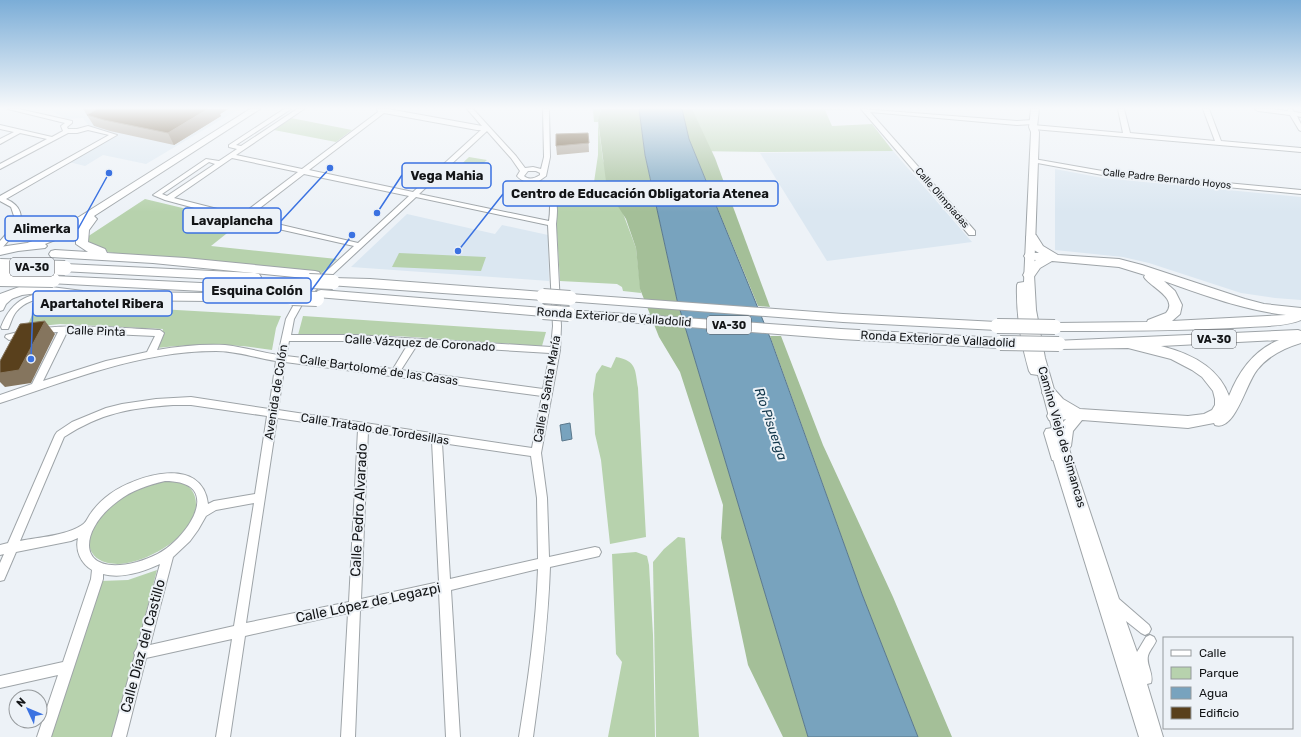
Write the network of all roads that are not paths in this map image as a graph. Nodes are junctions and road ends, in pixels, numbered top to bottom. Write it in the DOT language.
graph roads {
  1 [pos="45,143"];
  2 [pos="99,143"];
  3 [pos="202,143"];
  4 [pos="209,143"];
  5 [pos="235,143"];
  6 [pos="248,143"];
  7 [pos="341,143"];
  8 [pos="470,143"];
  9 [pos="501,143"];
  10 [pos="547,143"];
  11 [pos="894,143"];
  12 [pos="1030,143"];
  13 [pos="1032,143"];
  14 [pos="1035,143"];
  15 [pos="1224,143"];
  16 [pos="241,148"];
  17 [pos="1301,150"];
  18 [pos="231,156"];
  19 [pos="1034,161"];
  20 [pos="220,163"];
  21 [pos="545,163"];
  22 [pos="0,167"];
  23 [pos="529,169"];
  24 [pos="305,171"];
  25 [pos="542,178"];
  26 [pos="1028,178"];
  27 [pos="1301,192"];
  28 [pos="414,194"];
  29 [pos="0,199"];
  30 [pos="167,199"];
  31 [pos="1026,200"];
  32 [pos="242,218"];
  33 [pos="91,219"];
  34 [pos="552,224"];
  35 [pos="69,228"];
  36 [pos="12,230"];
  37 [pos="972,233"];
  38 [pos="1032,237"];
  39 [pos="7,238"];
  40 [pos="0,245"];
  41 [pos="359,245"];
  42 [pos="18,246"];
  43 [pos="32,246"];
  44 [pos="0,251"];
  45 [pos="54,252"];
  46 [pos="121,256"];
  47 [pos="1030,256"];
  48 [pos="1062,258"];
  49 [pos="1046,261"];
  50 [pos="0,266"];
  51 [pos="1029,275"];
  52 [pos="312,278"];
  53 [pos="0,279"];
  54 [pos="1022,290"];
  55 [pos="23,291"];
  56 [pos="61,293"];
  57 [pos="294,295"];
  58 [pos="5,297"];
  59 [pos="0,308"];
  60 [pos="1301,312"];
  61 [pos="1024,318"];
  62 [pos="1301,318"];
  63 [pos="2,322"];
  64 [pos="1145,327"];
  65 [pos="64,329"];
  66 [pos="1301,334"];
  67 [pos="285,338"];
  68 [pos="1301,338"];
  69 [pos="414,342"];
  70 [pos="1128,343"];
  71 [pos="556,350"];
  72 [pos="151,354"];
  73 [pos="281,359"];
  74 [pos="395,373"];
  75 [pos="36,386"];
  76 [pos="548,393"];
  77 [pos="1049,393"];
  78 [pos="0,399"];
  79 [pos="273,414"];
  80 [pos="1054,416"];
  81 [pos="1077,417"];
  82 [pos="363,426"];
  83 [pos="437,438"];
  84 [pos="1060,451"];
  85 [pos="536,453"];
  86 [pos="259,498"];
  87 [pos="206,508"];
  88 [pos="85,533"];
  89 [pos="1082,541"];
  90 [pos="6,549"];
  91 [pos="595,552"];
  92 [pos="168,554"];
  93 [pos="544,562"];
  94 [pos="100,572"];
  95 [pos="0,576"];
  96 [pos="446,586"];
  97 [pos="1114,602"];
  98 [pos="354,606"];
  99 [pos="240,630"];
  100 [pos="1124,632"];
  101 [pos="140,653"];
  102 [pos="67,667"];
  103 [pos="0,682"];
  104 [pos="1141,720"];
  105 [pos="44,737"];
  106 [pos="119,737"];
  107 [pos="223,737"];
  108 [pos="348,737"];
  109 [pos="453,737"];
  110 [pos="526,737"];
  111 [pos="1146,737"];
  112 [pos="1156,737"];
  113 [pos="1163,737"];
  1 -- 22 [label="street"];
  2 -- 29 [label="street"];
  3 -- 35 [label="highway"];
  4 -- 33 [label="highway"];
  5 -- 16 [label="street"];
  6 -- 16 [label="street"];
  7 -- 24 [label="street"];
  8 -- 28 [label="street, Avenida de Colón"];
  9 -- 23 [label="street"];
  10 -- 21 [label="street"];
  11 -- 37 [label="street, Calle Olimpiadas"];
  12 -- 26 [label="main road, Camino Viejo de Simancas"];
  13 -- 19 [label="main road"];
  14 -- 19 [label="main road, Camino Viejo de Simancas"];
  15 -- 17 [label="street"];
  16 -- 18 [label="street"];
  18 -- 20 [label="street"];
  18 -- 24 [label="street"];
  19 -- 26 [label="main road"];
  19 -- 27 [label="street, Calle Padre Bernardo Hoyos"];
  19 -- 38 [label="main road, Camino Viejo de Simancas"];
  20 -- 30 [label="street"];
  20 -- 30 [label="street"];
  21 -- 23 [label="street"];
  21 -- 25 [label="street"];
  23 -- 25 [label="street"];
  23 -- 25 [label="street"];
  24 -- 28 [label="street"];
  24 -- 32 [label="street"];
  25 -- 34 [label="street, Calle la Santa María"];
  26 -- 31 [label="main road, Camino Viejo de Simancas"];
  28 -- 34 [label="street"];
  28 -- 41 [label="street, Avenida de Colón"];
  29 -- 36 [label="street"];
  30 -- 32 [label="street"];
  31 -- 47 [label="main road"];
  31 -- 54 [label="main road, Camino Viejo de Simancas"];
  32 -- 41 [label="street"];
  33 -- 45 [label="highway"];
  33 -- 46 [label="highway"];
  34 -- 71 [label="street, Calle la Santa María"];
  35 -- 36 [label="street"];
  35 -- 43 [label="highway"];
  36 -- 39 [label="street"];
  38 -- 47 [label="main road, Camino Viejo de Simancas"];
  38 -- 48 [label="highway"];
  39 -- 40 [label="street"];
  39 -- 42 [label="street"];
  41 -- 67 [label="street, Avenida de Colón"];
  42 -- 43 [label="highway"];
  42 -- 44 [label="highway"];
  43 -- 45 [label="highway"];
  45 -- 46 [label="highway"];
  45 -- 55 [label="highway"];
  46 -- 52 [label="highway"];
  47 -- 48 [label="highway"];
  47 -- 49 [label="highway"];
  47 -- 51 [label="main road, Camino Viejo de Simancas"];
  47 -- 54 [label="main road"];
  48 -- 60 [label="highway"];
  49 -- 51 [label="highway"];
  49 -- 64 [label="highway"];
  50 -- 52 [label="highway, Ronda Exterior de Valladolid / VA-30, bridge"];
  51 -- 77 [label="main road, Camino Viejo de Simancas"];
  52 -- 64 [label="highway, Ronda Exterior de Valladolid / VA-30, bridge"];
  53 -- 57 [label="highway, VA-30, bridge"];
  54 -- 61 [label="main road, Camino Viejo de Simancas"];
  55 -- 56 [label="highway"];
  55 -- 58 [label="highway"];
  56 -- 57 [label="highway"];
  56 -- 63 [label="street"];
  57 -- 70 [label="highway, Ronda Exterior de Valladolid / VA-30, bridge"];
  58 -- 59 [label="street"];
  61 -- 80 [label="main road"];
  61 -- 84 [label="main road, Camino Viejo de Simancas"];
  62 -- 64 [label="highway, Ronda Exterior de Valladolid / VA-30"];
  63 -- 65 [label="street, Calle Pinta"];
  65 -- 72 [label="street, Calle Pinta"];
  65 -- 75 [label="street"];
  66 -- 70 [label="highway, Ronda Exterior de Valladolid / VA-30"];
  67 -- 69 [label="street, Calle Vázquez de Coronado"];
  67 -- 73 [label="street, Avenida de Colón"];
  68 -- 81 [label="highway"];
  69 -- 71 [label="street, Calle Vázquez de Coronado"];
  69 -- 74 [label="street"];
  70 -- 81 [label="highway"];
  71 -- 76 [label="street, Calle la Santa María"];
  72 -- 73 [label="street, Calle Bartolomé de las Casas"];
  72 -- 75 [label="street, Calle Bartolomé de las Casas"];
  73 -- 74 [label="street, Calle Bartolomé de las Casas"];
  73 -- 79 [label="street, Avenida de Colón"];
  74 -- 76 [label="street, Calle Bartolomé de las Casas"];
  75 -- 78 [label="street, Calle Bartolomé de las Casas"];
  76 -- 85 [label="street, Calle la Santa María"];
  77 -- 80 [label="main road, Camino Viejo de Simancas"];
  77 -- 81 [label="highway"];
  79 -- 82 [label="street, Calle Tratado de Tordesillas"];
  79 -- 86 [label="street, Avenida de Colón"];
  79 -- 90 [label="street, Calle Tratado de Tordesillas"];
  80 -- 81 [label="highway"];
  80 -- 84 [label="main road"];
  81 -- 84 [label="highway"];
  82 -- 83 [label="street, Calle Tratado de Tordesillas"];
  82 -- 98 [label="street, Calle Pedro Alvarado"];
  83 -- 85 [label="street, Calle Tratado de Tordesillas"];
  83 -- 96 [label="street"];
  84 -- 89 [label="street, Camino Viejo de Simancas"];
  84 -- 97 [label="street, Camino Viejo de Simancas"];
  85 -- 93 [label="street"];
  86 -- 87 [label="street"];
  86 -- 99 [label="street, Avenida de Colón"];
  87 -- 88 [label="street"];
  87 -- 92 [label="street"];
  88 -- 90 [label="street"];
  88 -- 94 [label="street"];
  89 -- 100 [label="street"];
  89 -- 104 [label="street, Camino Viejo de Simancas"];
  90 -- 95 [label="street, Calle Tratado de Tordesillas"];
  91 -- 93 [label="street, Calle López de Legazpi"];
  92 -- 94 [label="street"];
  92 -- 101 [label="street, Calle Díaz del Castillo"];
  93 -- 96 [label="street, Calle López de Legazpi"];
  93 -- 110 [label="street"];
  94 -- 102 [label="street"];
  96 -- 98 [label="street, Calle López de Legazpi"];
  96 -- 109 [label="street"];
  97 -- 100 [label="street, Camino Viejo de Simancas"];
  97 -- 113 [label="street"];
  98 -- 99 [label="street, Calle López de Legazpi"];
  98 -- 108 [label="street, Calle Pedro Alvarado"];
  99 -- 101 [label="street, Calle López de Legazpi"];
  99 -- 107 [label="street, Avenida de Colón"];
  100 -- 104 [label="street"];
  100 -- 112 [label="street, Camino Viejo de Simancas"];
  101 -- 106 [label="street, Calle Díaz del Castillo"];
  102 -- 103 [label="street"];
  102 -- 105 [label="street"];
  104 -- 111 [label="street, Camino Viejo de Simancas"];
}
